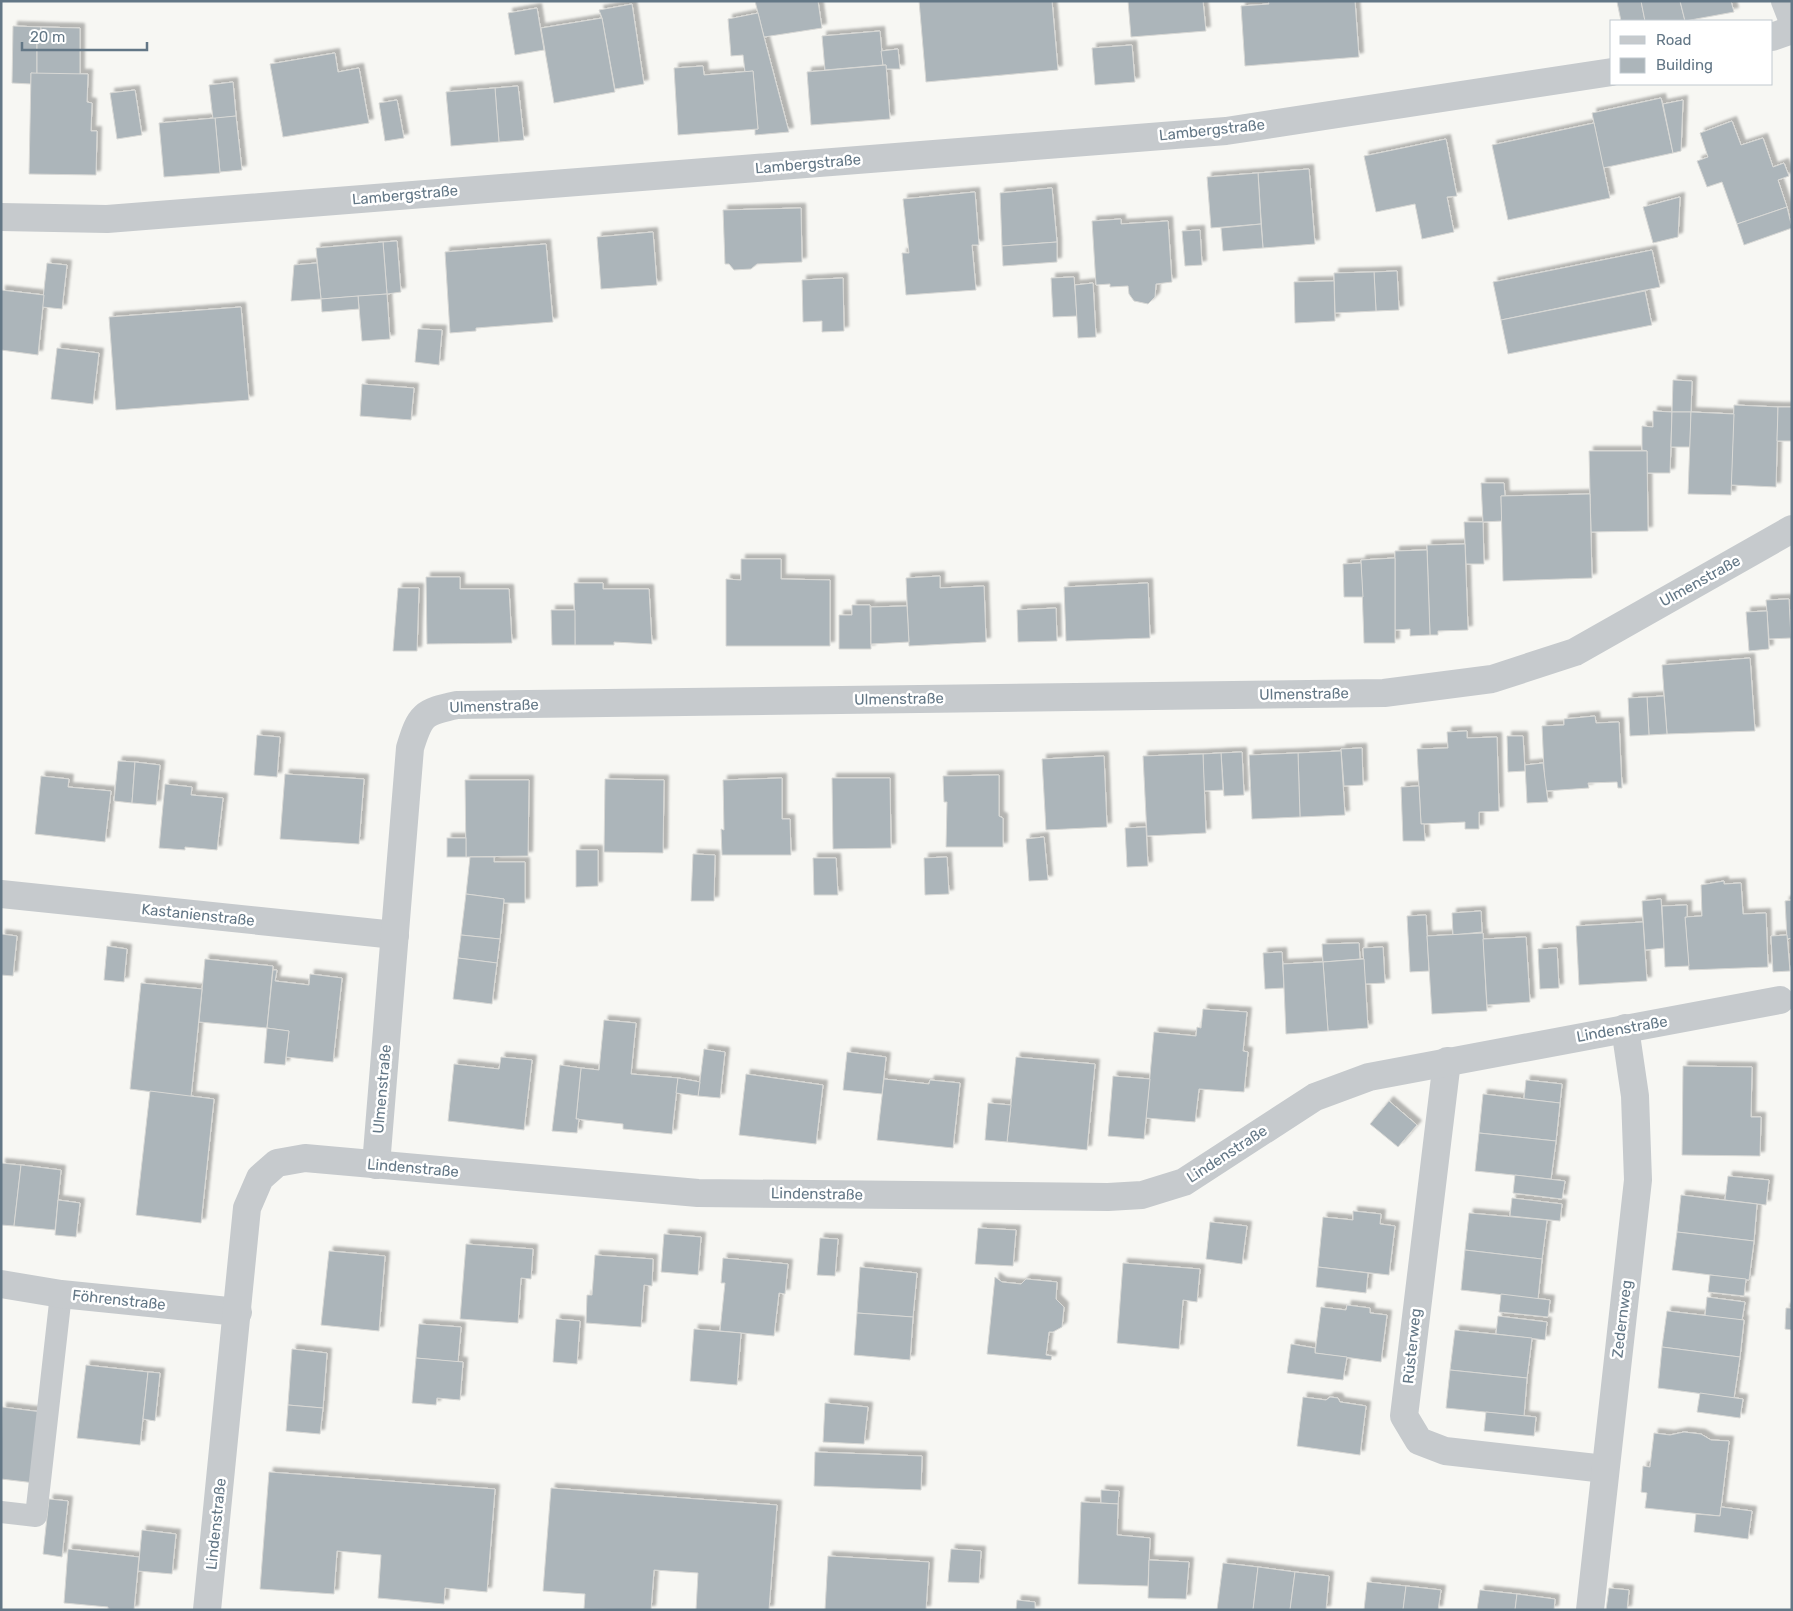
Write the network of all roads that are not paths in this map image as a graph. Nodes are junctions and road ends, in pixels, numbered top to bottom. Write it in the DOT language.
graph roads {
  1 [pos="1784,1"];
  2 [pos="1792,18"];
  3 [pos="1792,30"];
  4 [pos="1773,37"];
  5 [pos="1610,72"];
  6 [pos="1,217"];
  7 [pos="1792,529"];
  8 [pos="1,894"];
  9 [pos="395,935"];
  10 [pos="1780,1000"];
  11 [pos="1625,1028"];
  12 [pos="1447,1061"];
  13 [pos="376,1164"];
  14 [pos="1,1284"];
  15 [pos="61,1294"];
  16 [pos="238,1312"];
  17 [pos="1605,1469"];
  18 [pos="1,1512"];
  19 [pos="207,1610"];
  20 [pos="1590,1610"];
  1 -- 2 [label="street"];
  3 -- 4 [label="street"];
  5 -- 6 [label="street, Lambergstraße"];
  7 -- 9 [label="street, Ulmenstraße"];
  8 -- 9 [label="street, Kastanienstraße"];
  9 -- 13 [label="street, Ulmenstraße"];
  10 -- 11 [label="street, Lindenstraße"];
  11 -- 12 [label="street, Lindenstraße"];
  11 -- 17 [label="street, Zedernweg"];
  12 -- 13 [label="street, Lindenstraße"];
  12 -- 17 [label="street, Rüsterweg"];
  13 -- 16 [label="street, Lindenstraße"];
  14 -- 15 [label="street, Föhrenstraße"];
  15 -- 16 [label="street, Föhrenstraße"];
  15 -- 18 [label="lane"];
  16 -- 19 [label="street, Lindenstraße"];
  17 -- 20 [label="street, Zedernweg"];
}
